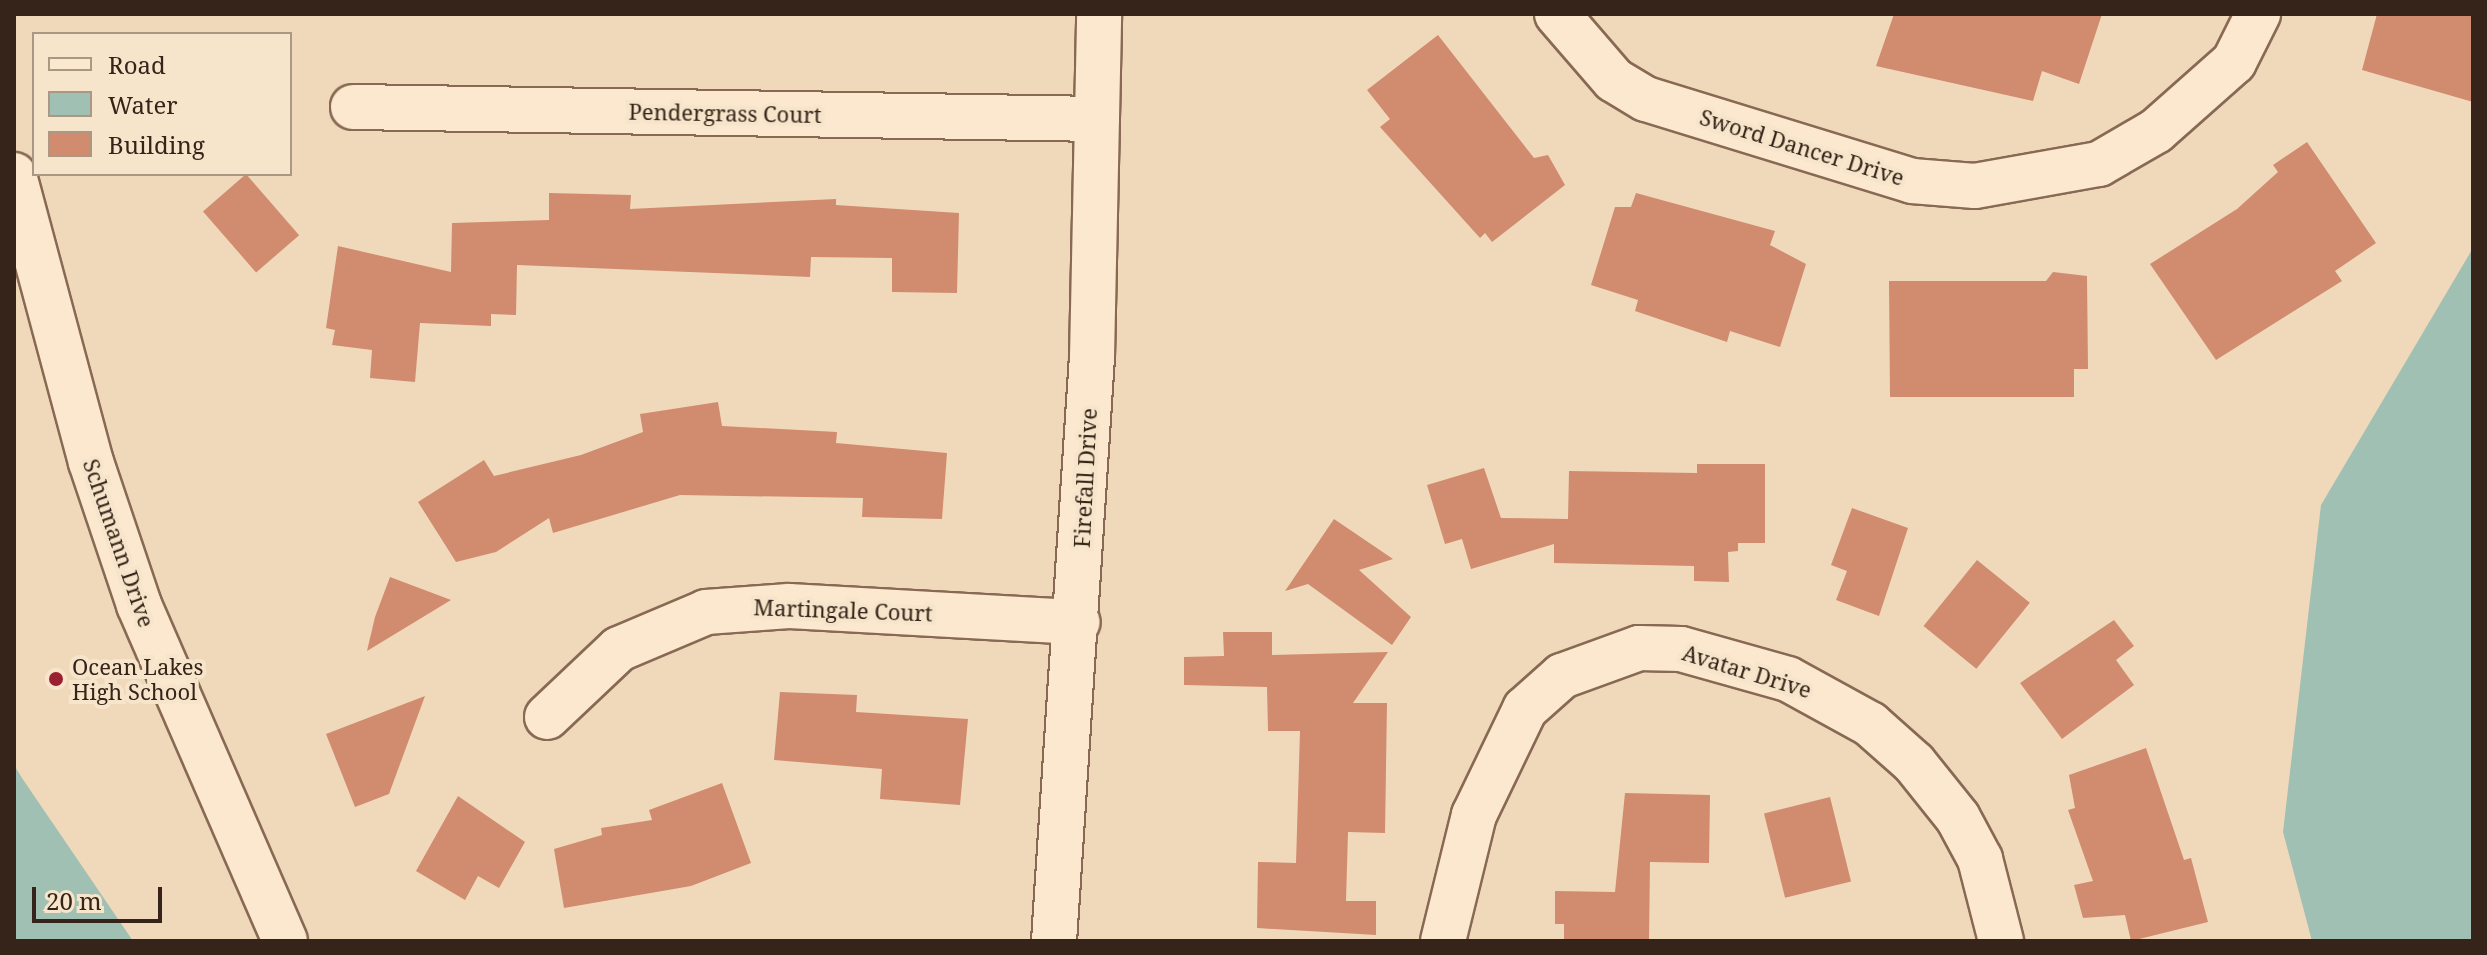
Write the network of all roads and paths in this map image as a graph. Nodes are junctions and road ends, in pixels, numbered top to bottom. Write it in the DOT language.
graph roads {
  1 [pos="1099,14"];
  2 [pos="1557,14"];
  3 [pos="2258,14"];
  4 [pos="353,107"];
  5 [pos="1097,119"];
  6 [pos="14,175"];
  7 [pos="1078,622"];
  8 [pos="547,717"];
  9 [pos="285,941"];
  10 [pos="1054,941"];
  11 [pos="1443,941"];
  12 [pos="2001,941"];
  1 -- 5 [label="street, Firefall Drive"];
  2 -- 3 [label="street, Sword Dancer Drive"];
  4 -- 5 [label="street, Pendergrass Court"];
  5 -- 7 [label="street, Firefall Drive"];
  6 -- 9 [label="street, Schumann Drive"];
  7 -- 8 [label="street, Martingale Court"];
  7 -- 10 [label="street, Firefall Drive"];
  11 -- 12 [label="street, Avatar Drive"];
}
